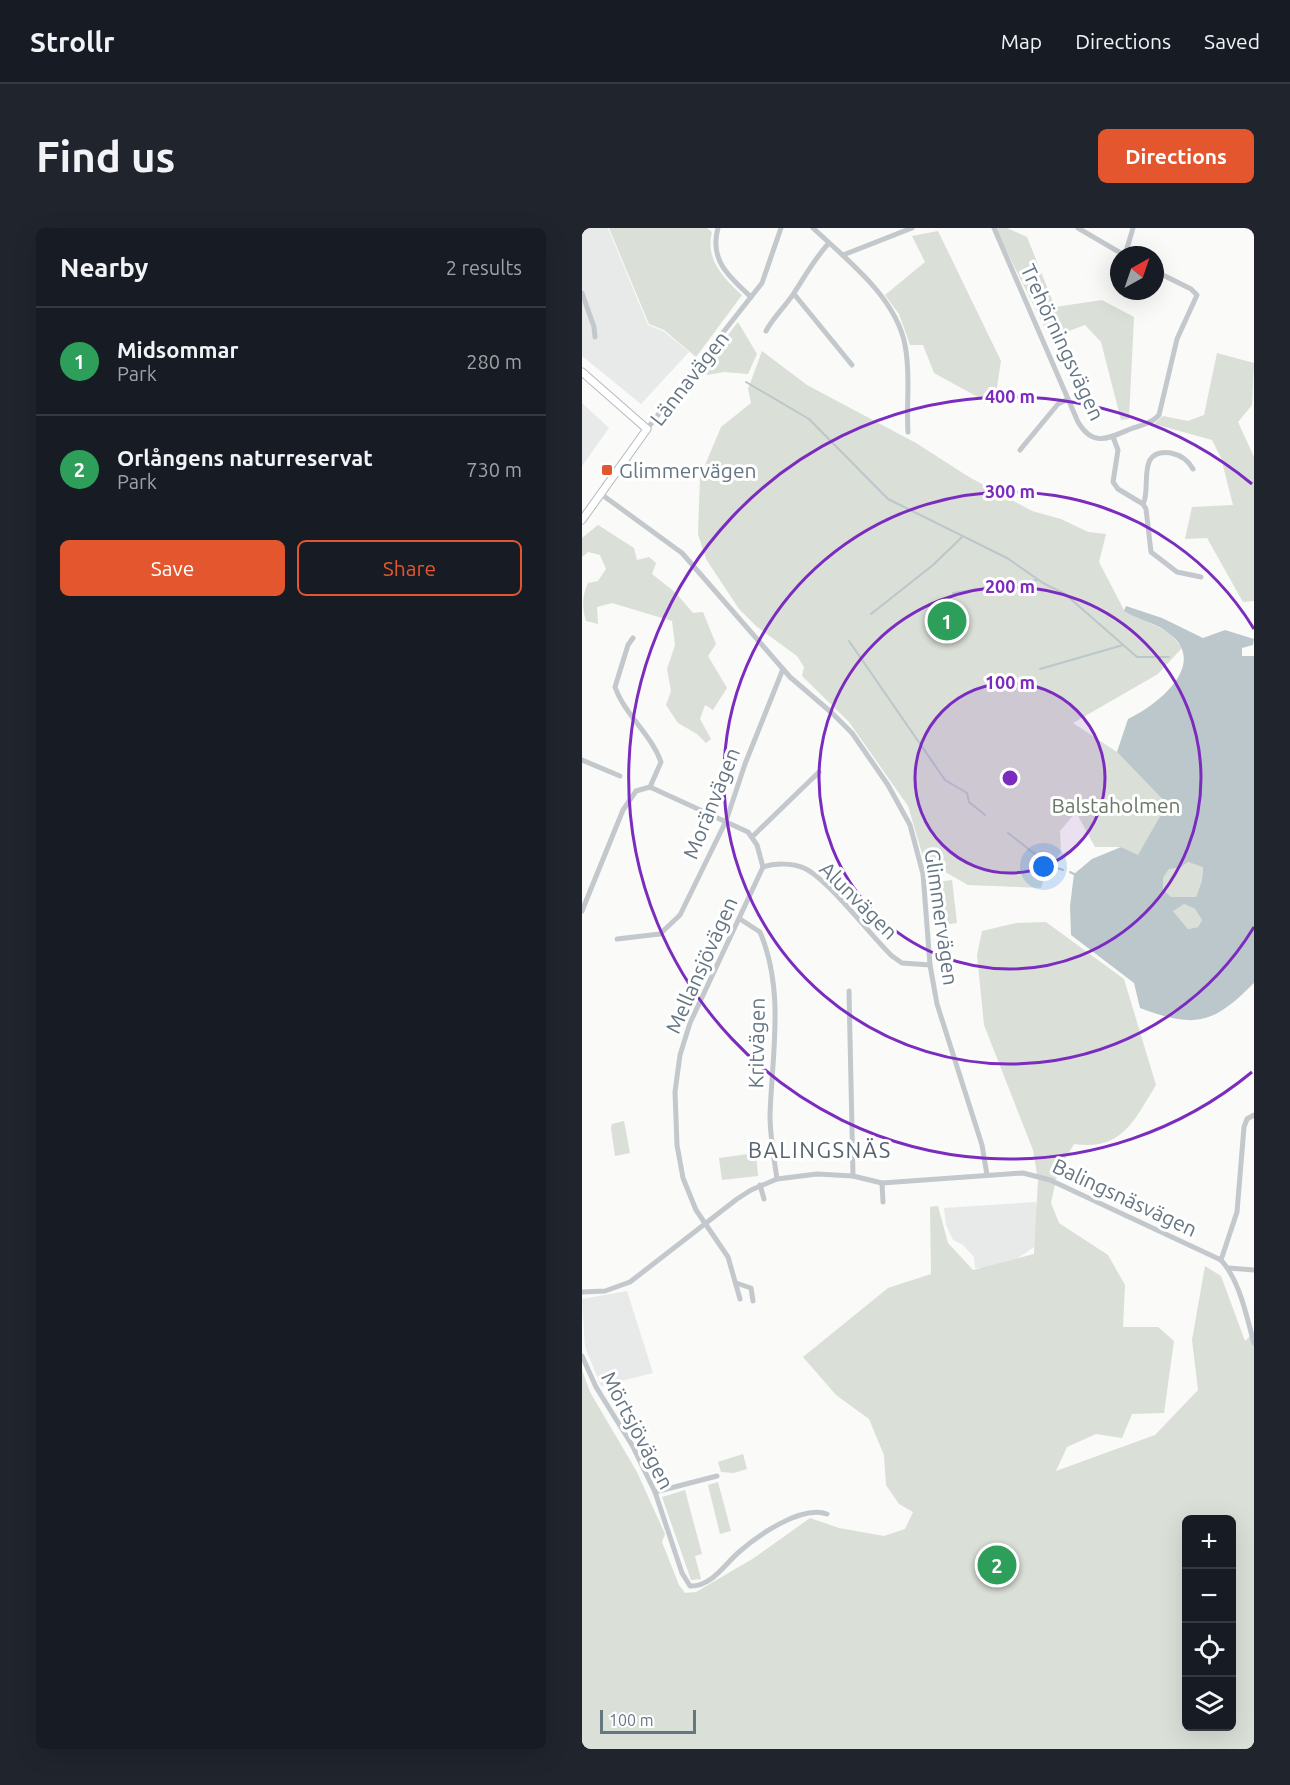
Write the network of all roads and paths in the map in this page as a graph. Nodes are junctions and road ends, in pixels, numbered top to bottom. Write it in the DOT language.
graph roads {
  1 [pos="718,228"];
  2 [pos="781,228"];
  3 [pos="813,228"];
  4 [pos="912,228"];
  5 [pos="994,228"];
  6 [pos="1078,228"];
  7 [pos="1133,228"];
  8 [pos="829,243"];
  9 [pos="1127,246"];
  10 [pos="1110,247"];
  11 [pos="843,255"];
  12 [pos="1164,276"];
  13 [pos="582,293"];
  14 [pos="794,294"];
  15 [pos="751,297"];
  16 [pos="766,331"];
  17 [pos="595,337"];
  18 [pos="852,365"];
  19 [pos="582,372"];
  20 [pos="1068,399"];
  21 [pos="647,429"];
  22 [pos="908,432"];
  23 [pos="1113,437"];
  24 [pos="1020,450"];
  25 [pos="1193,469"];
  26 [pos="601,494"];
  27 [pos="1143,504"];
  28 [pos="582,520"];
  29 [pos="1201,577"];
  30 [pos="633,638"];
  31 [pos="783,669"];
  32 [pos="582,760"];
  33 [pos="819,772"];
  34 [pos="620,777"];
  35 [pos="650,787"];
  36 [pos="726,821"];
  37 [pos="753,836"];
  38 [pos="763,867"];
  39 [pos="582,911"];
  40 [pos="740,919"];
  41 [pos="617,939"];
  42 [pos="930,965"];
  43 [pos="849,992"];
  44 [pos="1254,1115"];
  45 [pos="987,1175"];
  46 [pos="853,1176"];
  47 [pos="777,1179"];
  48 [pos="882,1183"];
  49 [pos="760,1185"];
  50 [pos="764,1199"];
  51 [pos="883,1202"];
  52 [pos="706,1224"];
  53 [pos="1221,1260"];
  54 [pos="1229,1268"];
  55 [pos="1254,1270"];
  56 [pos="736,1283"];
  57 [pos="582,1292"];
  58 [pos="740,1299"];
  59 [pos="753,1301"];
  60 [pos="1254,1343"];
  61 [pos="582,1356"];
  62 [pos="717,1476"];
  63 [pos="655,1492"];
  64 [pos="826,1514"];
  65 [pos="762,1526"];
  66 [pos="764,1533"];
  1 -- 15 [label="street"];
  2 -- 15 [label="street, Lännavägen"];
  3 -- 8 [label="street"];
  4 -- 11 [label="street"];
  5 -- 20 [label="street, Trehörningsvägen"];
  6 -- 10 [label="street"];
  7 -- 9 [label="street"];
  8 -- 11 [label="street"];
  8 -- 14 [label="street"];
  11 -- 22 [label="street"];
  12 -- 23 [label="street, Trehörningsvägen"];
  13 -- 17 [label="street"];
  14 -- 16 [label="street"];
  14 -- 18 [label="street"];
  15 -- 21 [label="street, Lännavägen"];
  19 -- 21 [label="main road"];
  20 -- 23 [label="street, Trehörningsvägen"];
  20 -- 24 [label="street"];
  21 -- 26 [label="main road, Lännavägen"];
  23 -- 27 [label="street"];
  25 -- 27 [label="street"];
  26 -- 28 [label="main road, Lännavägen"];
  26 -- 31 [label="street, Glimmervägen"];
  27 -- 29 [label="street"];
  30 -- 35 [label="street"];
  31 -- 36 [label="street, Moränvägen"];
  31 -- 42 [label="street, Glimmervägen"];
  32 -- 34 [label="street"];
  33 -- 37 [label="street"];
  35 -- 36 [label="street"];
  35 -- 39 [label="street"];
  36 -- 37 [label="street"];
  36 -- 41 [label="street, Moränvägen"];
  37 -- 38 [label="street"];
  38 -- 40 [label="street, Mellansjövägen"];
  38 -- 42 [label="street, Alunvägen"];
  40 -- 47 [label="street, Kritvägen"];
  40 -- 52 [label="street, Mellansjövägen"];
  42 -- 45 [label="street, Glimmervägen"];
  43 -- 46 [label="street"];
  44 -- 53 [label="street"];
  45 -- 48 [label="street, Balingsnäsvägen"];
  45 -- 53 [label="street, Balingsnäsvägen"];
  46 -- 47 [label="street, Balingsnäsvägen"];
  46 -- 48 [label="street, Balingsnäsvägen"];
  47 -- 49 [label="street, Balingsnäsvägen"];
  48 -- 51 [label="street"];
  49 -- 50 [label="street"];
  49 -- 52 [label="street, Balingsnäsvägen"];
  52 -- 56 [label="street, Mellansjövägen"];
  52 -- 57 [label="street, Balingsnäsvägen"];
  53 -- 54 [label="street, Balingsnäsvägen"];
  54 -- 55 [label="street"];
  54 -- 60 [label="street, Balingsnäsvägen"];
  56 -- 58 [label="street, Mellansjövägen"];
  56 -- 59 [label="street, Mellansjövägen"];
  61 -- 63 [label="street, Mörtsjövägen"];
  62 -- 63 [label="street"];
  63 -- 66 [label="street, Mörtsjövägen"];
  64 -- 66 [label="street"];
  65 -- 66 [label="street"];
}
